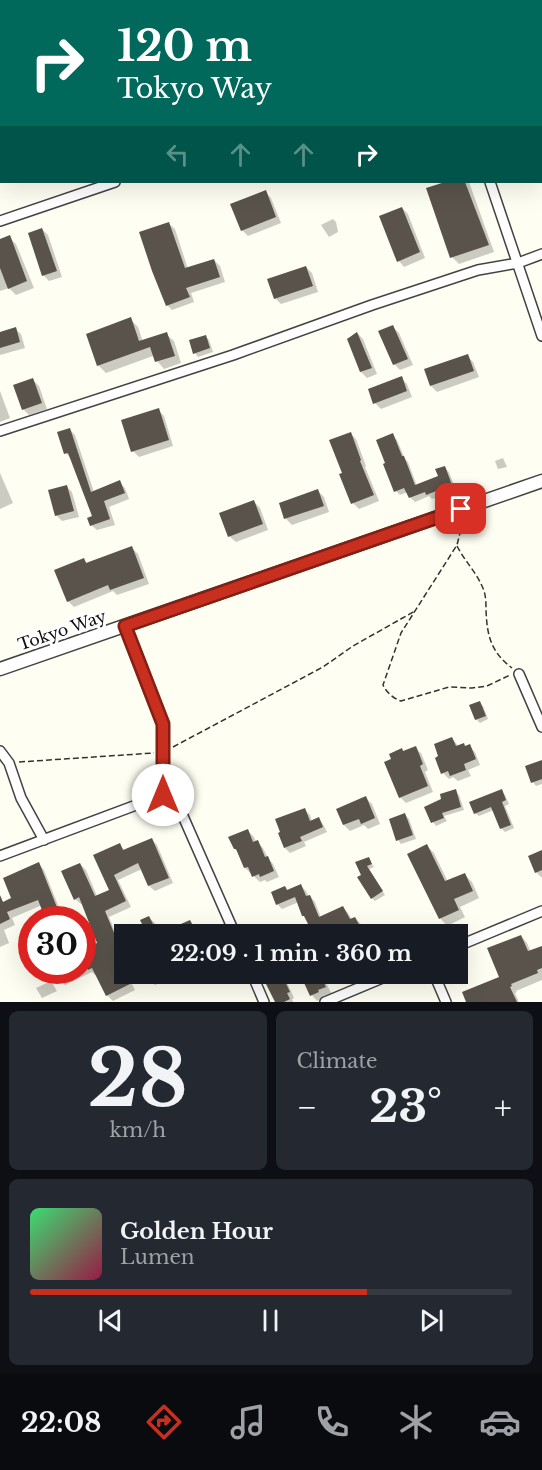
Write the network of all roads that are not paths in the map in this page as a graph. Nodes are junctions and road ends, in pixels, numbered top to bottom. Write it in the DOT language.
graph roads {
  1 [pos="112,183"];
  2 [pos="490,183"];
  3 [pos="0,221"];
  4 [pos="542,254"];
  5 [pos="518,263"];
  6 [pos="542,336"];
  7 [pos="0,431"];
  8 [pos="542,481"];
  9 [pos="125,626"];
  10 [pos="0,669"];
  11 [pos="519,674"];
  12 [pos="542,727"];
  13 [pos="0,751"];
  14 [pos="163,795"];
  15 [pos="44,840"];
  16 [pos="0,856"];
  17 [pos="542,910"];
  18 [pos="231,924"];
  19 [pos="468,942"];
  20 [pos="256,984"];
  21 [pos="368,984"];
  22 [pos="438,984"];
  23 [pos="264,1002"];
  24 [pos="325,1002"];
  25 [pos="446,1002"];
  1 -- 3 [label="street"];
  2 -- 5 [label="street"];
  4 -- 5 [label="street"];
  5 -- 6 [label="street"];
  5 -- 7 [label="street"];
  8 -- 9 [label="street, Tokyo Way"];
  9 -- 10 [label="street, Tokyo Way"];
  9 -- 14 [label="street"];
  11 -- 12 [label="street"];
  13 -- 15 [label="street"];
  14 -- 15 [label="street"];
  14 -- 18 [label="street"];
  15 -- 16 [label="street"];
  17 -- 19 [label="street"];
  20 -- 23 [label="street"];
  21 -- 24 [label="street"];
  22 -- 25 [label="street"];
}
